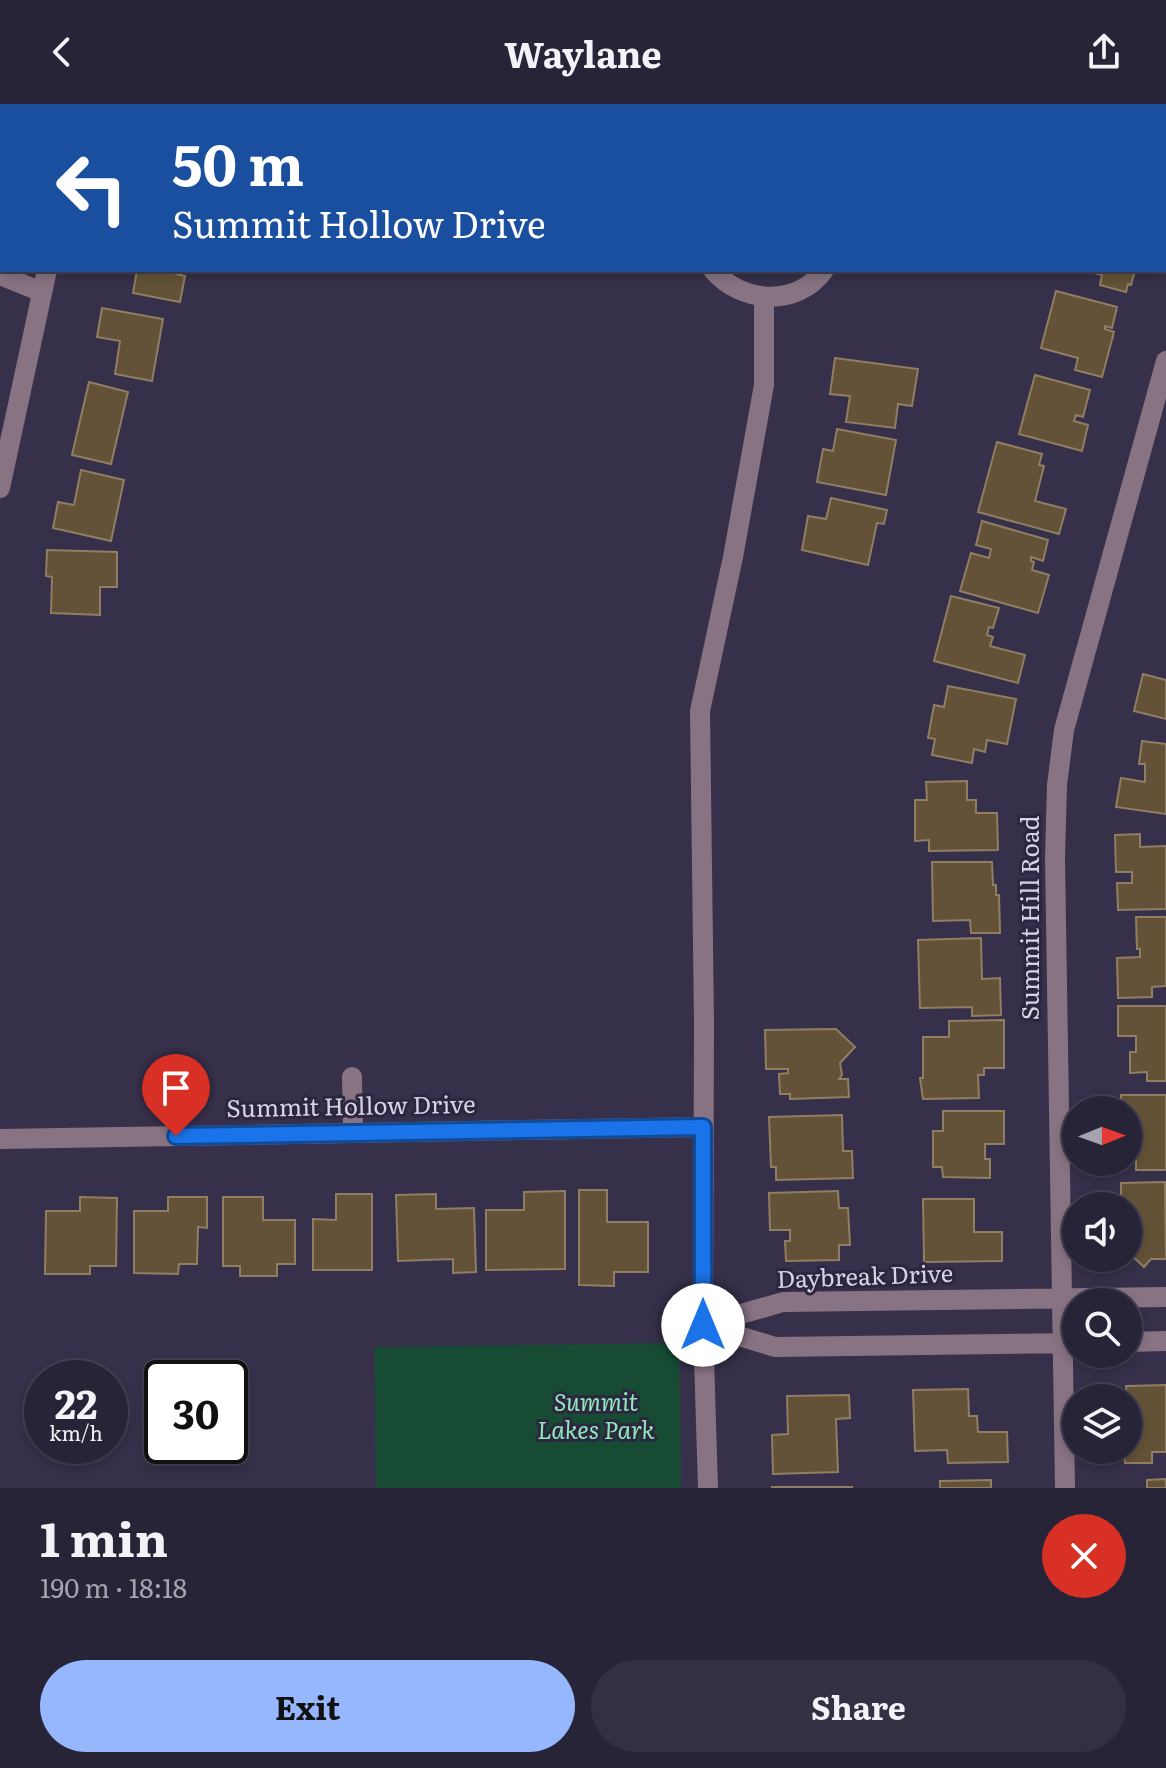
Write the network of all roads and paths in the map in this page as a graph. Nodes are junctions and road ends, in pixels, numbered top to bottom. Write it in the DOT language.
graph roads {
  1 [pos="47,272"];
  2 [pos="715,272"];
  3 [pos="822,272"];
  4 [pos="0,275"];
  5 [pos="42,292"];
  6 [pos="764,297"];
  7 [pos="1166,361"];
  8 [pos="0,488"];
  9 [pos="352,1077"];
  10 [pos="703,1127"];
  11 [pos="353,1133"];
  12 [pos="0,1139"];
  13 [pos="1062,1297"];
  14 [pos="1142,1297"];
  15 [pos="1166,1297"];
  16 [pos="703,1325"];
  17 [pos="1166,1341"];
  18 [pos="1142,1342"];
  19 [pos="1062,1343"];
  20 [pos="1069,1368"];
  21 [pos="708,1488"];
  22 [pos="1065,1488"];
  1 -- 5 [label="street"];
  2 -- 6 [label="street"];
  3 -- 6 [label="street"];
  4 -- 5 [label="street"];
  5 -- 8 [label="street"];
  6 -- 10 [label="street"];
  7 -- 13 [label="street, Summit Hill Road"];
  9 -- 11 [label="street"];
  10 -- 11 [label="street, Summit Hollow Drive"];
  10 -- 16 [label="street"];
  11 -- 12 [label="street, Summit Hollow Drive"];
  13 -- 16 [label="street, Daybreak Drive"];
  14 -- 15 [label="street, Daybreak Drive"];
  16 -- 19 [label="street"];
  16 -- 21 [label="street"];
  17 -- 18 [label="street"];
  20 -- 22 [label="street, Summit Hill Road"];
}
